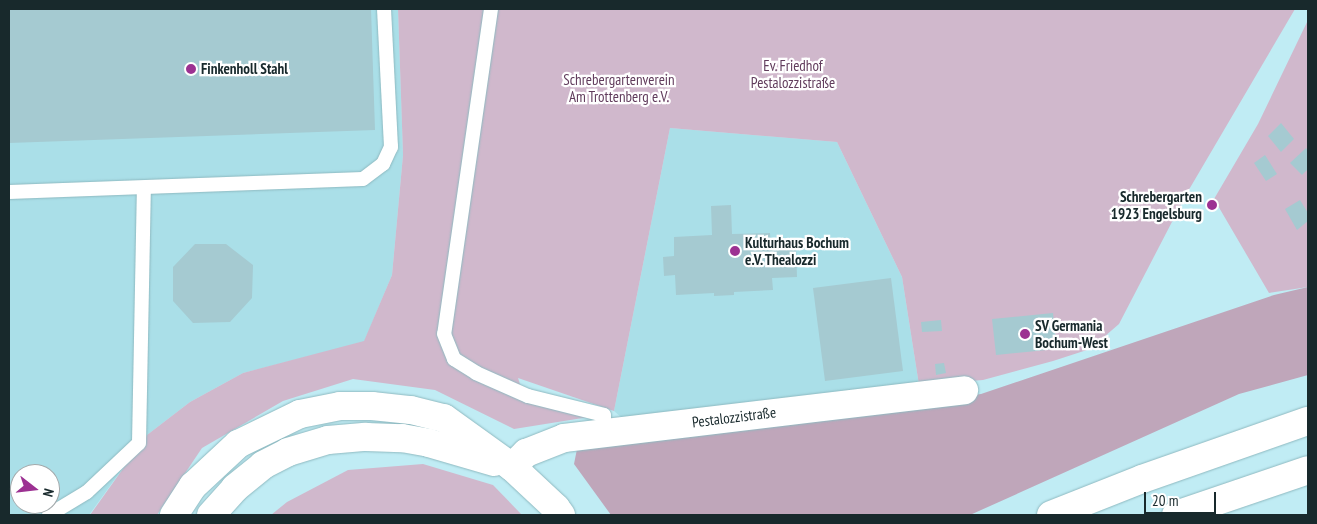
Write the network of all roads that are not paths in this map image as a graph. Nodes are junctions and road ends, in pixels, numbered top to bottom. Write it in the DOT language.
graph roads {
  1 [pos="384,9"];
  2 [pos="491,9"];
  3 [pos="144,188"];
  4 [pos="9,192"];
  5 [pos="964,390"];
  6 [pos="1308,421"];
  7 [pos="604,432"];
  8 [pos="512,468"];
  9 [pos="1308,470"];
  10 [pos="49,515"];
  11 [pos="174,515"];
  12 [pos="211,515"];
  13 [pos="561,515"];
  14 [pos="1051,515"];
  15 [pos="1176,515"];
  1 -- 3 [label="lane"];
  2 -- 7 [label="lane"];
  3 -- 4 [label="lane"];
  3 -- 10 [label="lane"];
  5 -- 7 [label="main road, Pestalozzistraße"];
  6 -- 14 [label="main road"];
  7 -- 8 [label="main road, Pestalozzistraße"];
  8 -- 11 [label="main road"];
  8 -- 12 [label="main road"];
  8 -- 13 [label="main road"];
  9 -- 15 [label="main road"];
}
